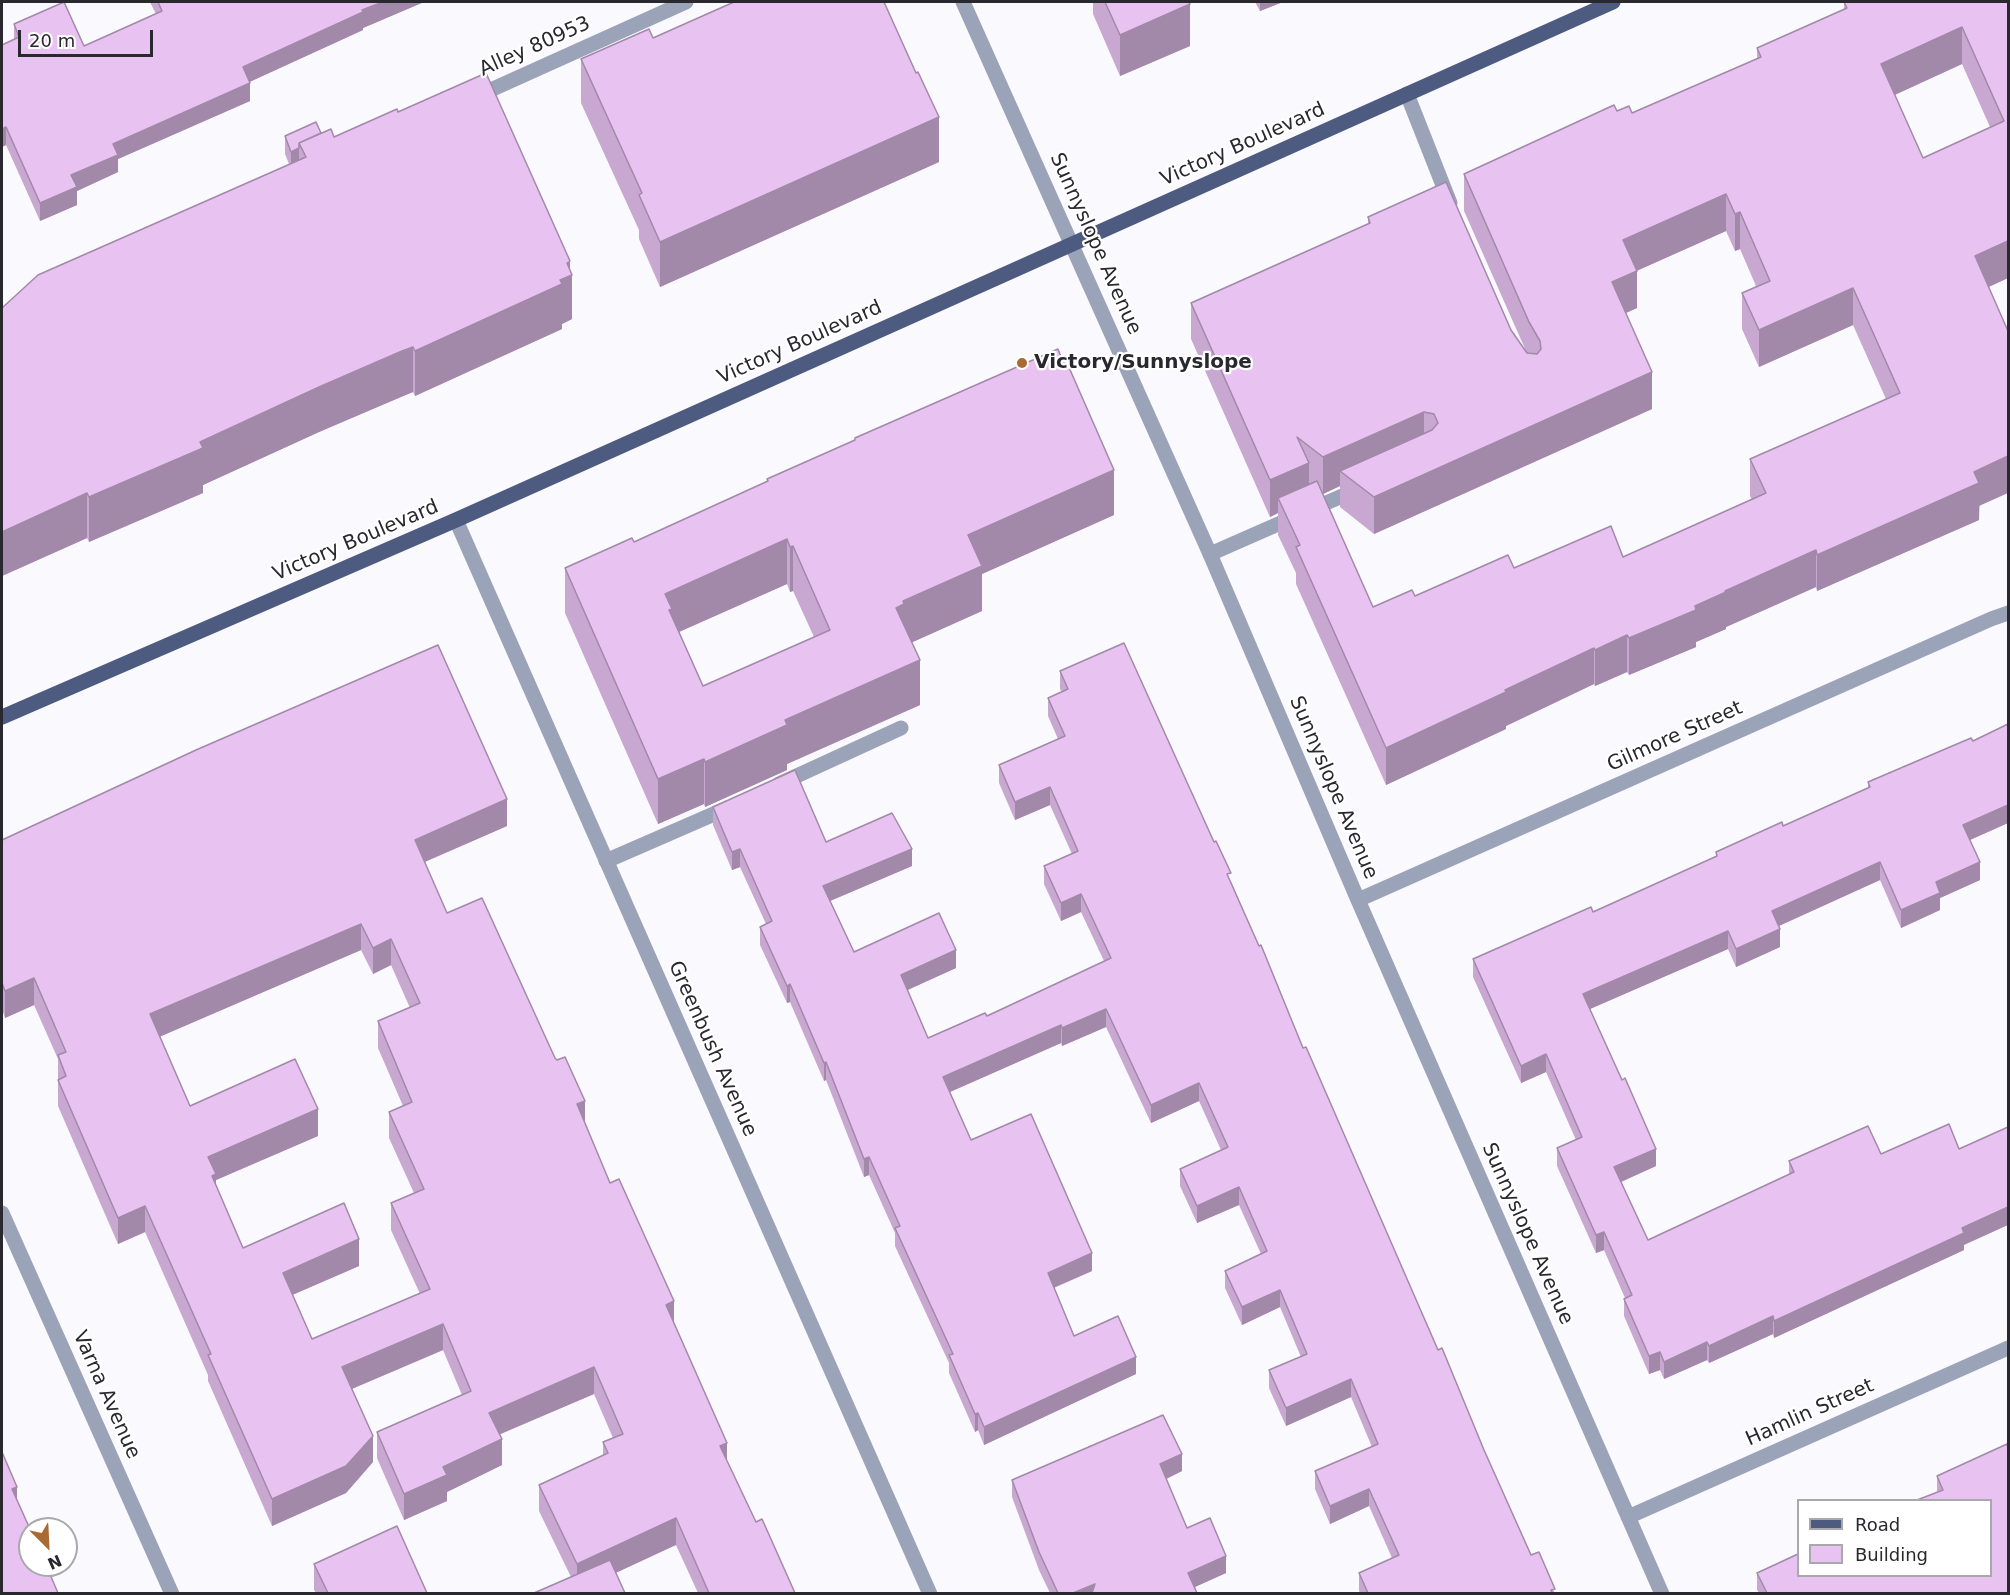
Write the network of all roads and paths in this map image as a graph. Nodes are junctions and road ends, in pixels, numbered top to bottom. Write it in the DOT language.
graph roads {
  1 [pos="686,2"];
  2 [pos="963,2"];
  3 [pos="1613,2"];
  4 [pos="1407,94"];
  5 [pos="462,103"];
  6 [pos="1454,212"];
  7 [pos="1073,245"];
  8 [pos="1375,482"];
  9 [pos="456,520"];
  10 [pos="1210,554"];
  11 [pos="2008,613"];
  12 [pos="2,717"];
  13 [pos="902,728"];
  14 [pos="763,792"];
  15 [pos="741,802"];
  16 [pos="606,861"];
  17 [pos="1358,900"];
  18 [pos="2,1213"];
  19 [pos="2008,1348"];
  20 [pos="1628,1517"];
  21 [pos="172,1593"];
  22 [pos="930,1593"];
  23 [pos="1662,1593"];
  1 -- 5 [label="street, Alley 80953"];
  2 -- 7 [label="street, Sunnyslope Avenue"];
  3 -- 4 [label="main road, Victory Boulevard"];
  4 -- 6 [label="street"];
  4 -- 7 [label="main road, Victory Boulevard"];
  7 -- 9 [label="main road, Victory Boulevard"];
  7 -- 10 [label="street, Sunnyslope Avenue"];
  8 -- 10 [label="street"];
  9 -- 12 [label="main road, Victory Boulevard"];
  9 -- 16 [label="street, Greenbush Avenue"];
  10 -- 17 [label="street, Sunnyslope Avenue"];
  11 -- 17 [label="street, Gilmore Street"];
  13 -- 14 [label="street"];
  15 -- 16 [label="street"];
  16 -- 22 [label="street, Greenbush Avenue"];
  17 -- 20 [label="street, Sunnyslope Avenue"];
  18 -- 21 [label="street, Varna Avenue"];
  19 -- 20 [label="street, Hamlin Street"];
  20 -- 23 [label="street, Sunnyslope Avenue"];
}
